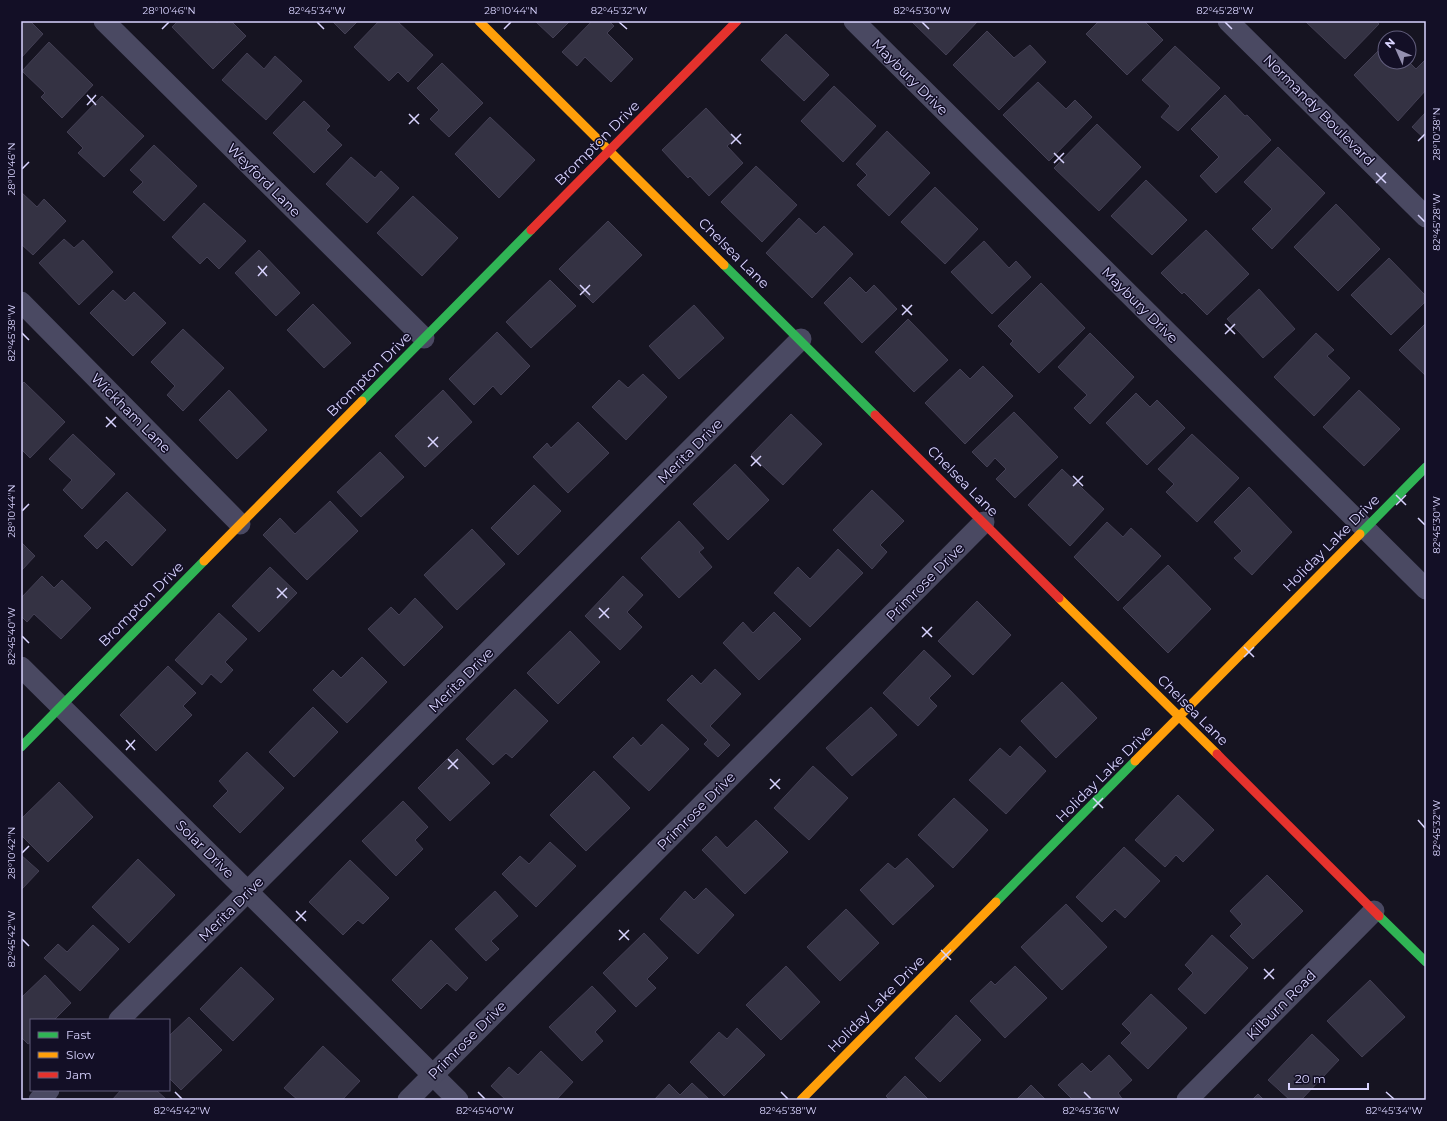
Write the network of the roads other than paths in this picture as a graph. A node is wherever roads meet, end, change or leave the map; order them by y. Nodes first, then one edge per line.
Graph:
1 (104, 21) edge
2 (480, 21) edge
3 (737, 21) edge
4 (854, 21) edge
5 (1228, 21) edge
6 (610, 150) junction
7 (1426, 217) edge
8 (21, 302) edge
9 (424, 338) junction
10 (801, 340) junction
11 (1426, 467) edge
12 (984, 522) junction
13 (240, 524) junction
14 (1366, 529) junction
15 (1426, 589) edge
16 (21, 667) edge
17 (61, 706) junction
18 (1180, 717) junction
19 (21, 747) edge
20 (248, 892) junction
21 (1374, 911) junction
22 (1426, 962) edge
23 (121, 1019) edge
24 (433, 1075) junction
25 (48, 1091) edge
26 (39, 1100) edge
27 (408, 1100) edge
28 (458, 1100) edge
29 (801, 1100) edge
30 (1187, 1100) edge

1 - 9 street, Weyford Lane
2 - 6 street, Chelsea Lane
3 - 6 street, Brompton Drive
4 - 14 street, Maybury Drive
5 - 7 street, Normandy Boulevard
6 - 9 street, Brompton Drive
6 - 10 street, Chelsea Lane
8 - 13 street, Wickham Lane
9 - 13 street, Brompton Drive
10 - 12 street, Chelsea Lane
10 - 20 street, Merita Drive
11 - 14 street, Holiday Lake Drive
12 - 18 street, Chelsea Lane
12 - 24 street, Primrose Drive
13 - 17 street, Brompton Drive
14 - 15 street, Maybury Drive
14 - 18 street, Holiday Lake Drive
16 - 17 street, Solar Drive
17 - 19 street, Brompton Drive
17 - 20 street, Solar Drive
18 - 21 street, Chelsea Lane
18 - 29 street, Holiday Lake Drive
20 - 23 street, Merita Drive
20 - 24 street, Solar Drive
21 - 22 street, Chelsea Lane
21 - 30 street, Kilburn Road
24 - 27 street, Primrose Drive
24 - 28 street, Solar Drive
25 - 26 street

